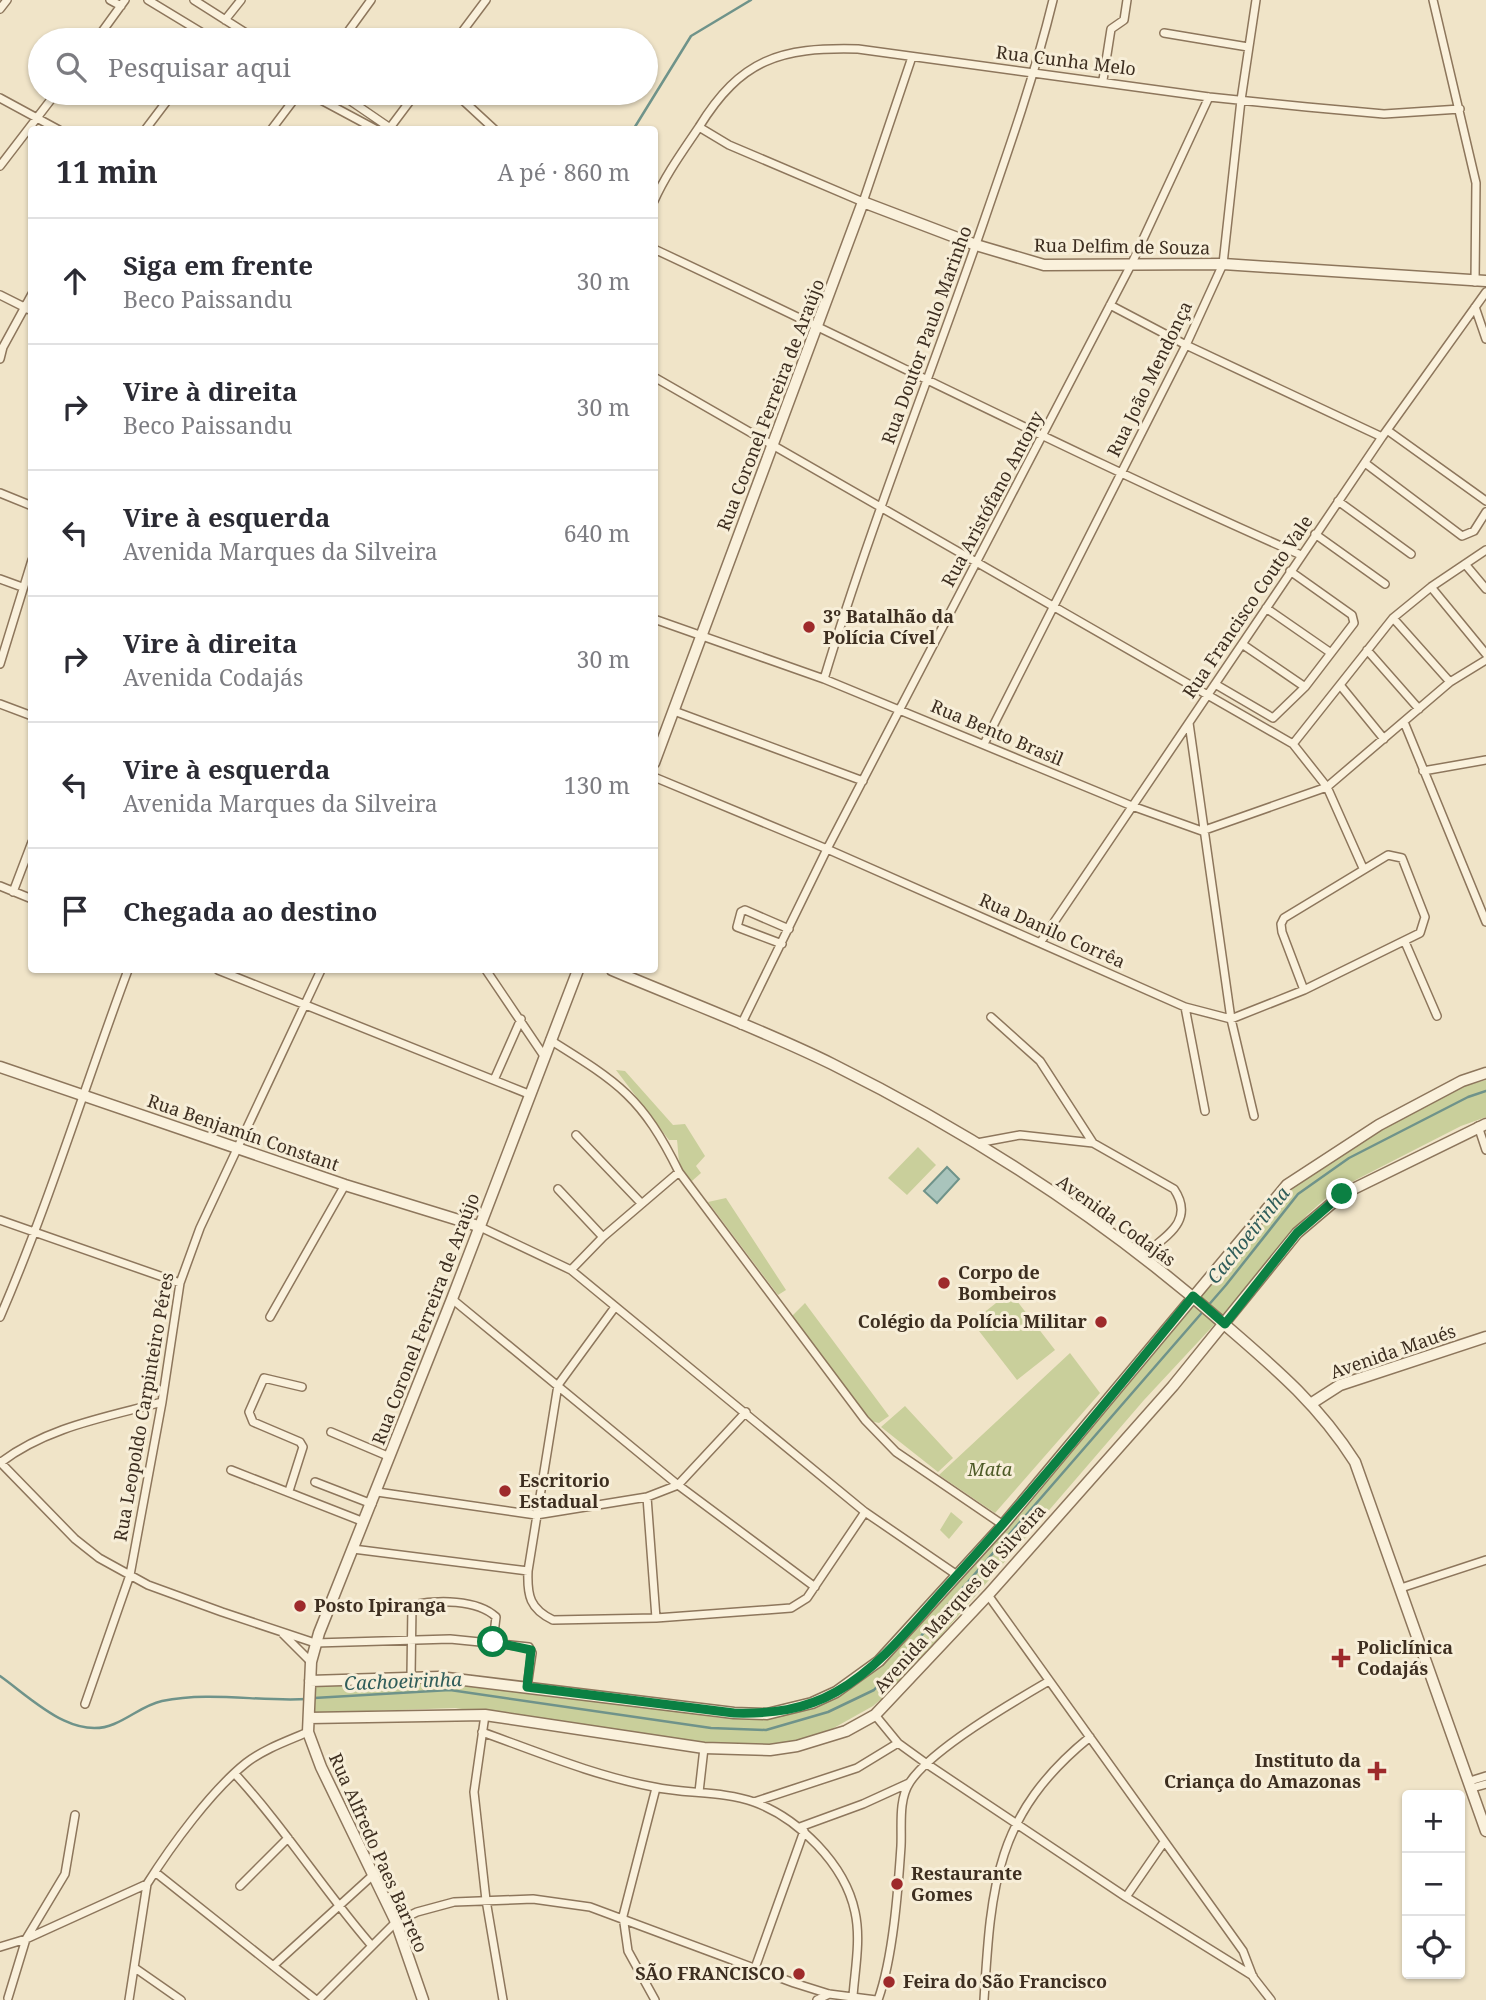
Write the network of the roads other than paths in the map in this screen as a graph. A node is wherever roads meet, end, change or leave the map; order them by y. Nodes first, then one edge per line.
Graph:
1 (7, 0) edge
2 (110, 0) edge
3 (148, 0) edge
4 (194, 0) edge
5 (241, 0) edge
6 (371, 0) edge
7 (486, 0) edge
8 (1053, 0) edge
9 (1128, 0) edge
10 (1256, 0) edge
11 (1433, 0) edge
12 (123, 3) edge
13 (0, 9) edge
14 (225, 20) junction
15 (105, 28) edge
16 (194, 28) edge
17 (238, 28) edge
18 (351, 28) edge
19 (465, 28) edge
20 (1164, 33) dead end
21 (1248, 47) junction
22 (912, 57) junction
23 (1036, 72) junction
24 (1103, 80) junction
25 (1209, 97) junction
26 (0, 99) edge
27 (1241, 100) junction
28 (47, 105) edge
29 (164, 105) edge
30 (290, 105) edge
31 (331, 105) edge
32 (356, 105) edge
33 (408, 105) edge
34 (468, 105) edge
35 (1460, 109) junction
36 (38, 118) junction
37 (32, 126) edge
38 (52, 126) edge
39 (148, 126) edge
40 (274, 126) edge
41 (370, 126) edge
42 (387, 126) edge
43 (393, 126) edge
44 (491, 126) edge
45 (699, 127) junction
46 (28, 131) edge
47 (0, 166) edge
48 (658, 194) edge
49 (863, 202) junction
50 (976, 245) junction
51 (658, 251) edge
52 (1132, 262) junction
53 (1223, 264) junction
54 (1486, 281) edge
55 (1475, 283) junction
56 (1486, 292) edge
57 (0, 295) edge
58 (28, 300) edge
59 (1110, 305) junction
60 (23, 307) junction
61 (1475, 307) junction
62 (28, 309) edge
63 (818, 325) junction
64 (1486, 339) edge
65 (1186, 345) junction
66 (0, 359) edge
67 (658, 379) edge
68 (929, 379) junction
69 (1385, 433) junction
70 (1044, 437) junction
71 (773, 443) junction
72 (1365, 463) junction
73 (1120, 473) junction
74 (0, 493) edge
75 (1338, 501) junction
76 (1486, 501) edge
77 (28, 504) edge
78 (882, 508) junction
79 (1486, 512) edge
80 (1315, 534) junction
81 (1486, 550) edge
82 (1411, 554) dead end
83 (1301, 555) junction
84 (977, 563) junction
85 (1465, 564) junction
86 (28, 571) edge
87 (1290, 571) junction
88 (0, 579) edge
89 (1385, 584) dead end
90 (22, 587) junction
91 (1431, 587) junction
92 (1486, 589) edge
93 (1052, 608) junction
94 (1266, 608) junction
95 (1393, 618) junction
96 (658, 621) edge
97 (701, 637) junction
98 (1242, 644) junction
99 (1367, 650) junction
100 (1331, 653) junction
101 (1486, 654) edge
102 (1486, 660) edge
103 (0, 664) edge
104 (824, 679) junction
105 (1450, 682) junction
106 (1215, 684) junction
107 (1340, 685) junction
108 (1305, 687) junction
109 (1207, 696) junction
110 (0, 705) edge
111 (1419, 709) junction
112 (900, 710) junction
113 (674, 711) junction
114 (28, 715) edge
115 (1404, 722) junction
116 (1189, 723) junction
117 (1384, 738) junction
118 (984, 744) junction
119 (1293, 744) junction
120 (658, 753) edge
121 (1486, 760) edge
122 (1423, 771) junction
123 (658, 780) edge
124 (863, 781) junction
125 (1327, 787) junction
126 (1132, 806) junction
127 (1202, 831) junction
128 (827, 849) junction
129 (28, 853) edge
130 (1363, 868) junction
131 (0, 886) edge
132 (13, 892) junction
133 (28, 898) edge
134 (1486, 922) edge
135 (789, 929) junction
136 (1405, 942) junction
137 (1040, 943) junction
138 (782, 944) junction
139 (127, 973) edge
140 (226, 973) edge
141 (320, 973) edge
142 (488, 973) edge
143 (577, 973) edge
144 (619, 973) edge
145 (1304, 990) junction
146 (305, 1003) junction
147 (1185, 1007) junction
148 (1437, 1016) dead end
149 (991, 1017) dead end
150 (521, 1019) junction
151 (1231, 1019) junction
152 (741, 1025) junction
153 (550, 1040) junction
154 (544, 1056) junction
155 (0, 1067) edge
156 (1486, 1073) edge
157 (494, 1080) junction
158 (531, 1094) junction
159 (81, 1096) junction
160 (1205, 1111) dead end
161 (1254, 1116) dead end
162 (1482, 1125) edge
163 (576, 1135) dead end
164 (977, 1143) junction
165 (1093, 1143) junction
166 (237, 1147) junction
167 (1486, 1150) edge
168 (679, 1172) junction
169 (345, 1185) junction
170 (558, 1189) dead end
171 (641, 1203) junction
172 (0, 1220) edge
173 (478, 1226) junction
174 (36, 1233) junction
175 (603, 1237) junction
176 (1141, 1257) junction
177 (571, 1270) junction
178 (180, 1283) junction
179 (1196, 1298) junction
180 (452, 1299) junction
181 (615, 1307) junction
182 (0, 1317) edge
183 (270, 1317) dead end
184 (1222, 1321) junction
185 (1486, 1337) edge
186 (558, 1385) junction
187 (302, 1387) dead end
188 (162, 1402) junction
189 (1312, 1403) junction
190 (746, 1412) junction
191 (331, 1432) dead end
192 (390, 1457) junction
193 (0, 1462) edge
194 (231, 1470) dead end
195 (314, 1482) dead end
196 (678, 1485) junction
197 (289, 1491) junction
198 (377, 1492) junction
199 (647, 1497) junction
200 (372, 1504) junction
201 (865, 1512) junction
202 (536, 1515) junction
203 (364, 1522) junction
204 (1003, 1525) junction
205 (353, 1549) junction
206 (1486, 1560) edge
207 (528, 1571) junction
208 (130, 1575) junction
209 (957, 1575) junction
210 (814, 1587) junction
211 (1401, 1588) junction
212 (988, 1595) junction
213 (656, 1618) junction
214 (279, 1632) junction
215 (411, 1640) junction
216 (493, 1642) junction
217 (315, 1643) junction
218 (311, 1662) junction
219 (411, 1676) junction
220 (1049, 1681) junction
221 (309, 1685) junction
222 (527, 1687) junction
223 (85, 1704) dead end
224 (485, 1715) junction
225 (875, 1715) junction
226 (309, 1716) junction
227 (308, 1732) junction
228 (482, 1732) junction
229 (1090, 1737) junction
230 (898, 1743) junction
231 (704, 1748) junction
232 (928, 1764) junction
233 (234, 1774) junction
234 (1486, 1776) edge
235 (909, 1783) junction
236 (1471, 1784) junction
237 (1486, 1784) edge
238 (656, 1788) junction
239 (699, 1792) junction
240 (753, 1802) junction
241 (75, 1815) dead end
242 (1015, 1823) junction
243 (802, 1829) junction
244 (1486, 1831) edge
245 (288, 1838) junction
246 (1164, 1842) junction
247 (155, 1872) junction
248 (373, 1875) junction
249 (147, 1884) junction
250 (240, 1886) dead end
251 (1126, 1897) junction
252 (486, 1900) junction
253 (337, 1906) junction
254 (623, 1916) junction
255 (396, 1922) junction
256 (26, 1939) junction
257 (372, 1946) junction
258 (0, 1947) edge
259 (273, 1966) junction
260 (135, 1968) junction
261 (755, 1968) junction
262 (1253, 1977) junction
263 (829, 1994) junction
264 (853, 1996) junction
265 (8, 1998) dead end
266 (129, 2000) edge
267 (181, 2000) edge
268 (317, 2000) edge
269 (423, 2000) edge
270 (503, 2000) edge
271 (655, 2000) edge
272 (817, 2000) edge
273 (877, 2000) edge
274 (985, 2000) edge
275 (1271, 2000) edge

1 - 13 street
2 - 12 street
3 - 16 street
4 - 14 street
5 - 14 street
6 - 18 street
7 - 19 street
8 - 23 street, Rua Doutor Paulo Marinho
9 - 24 street
10 - 21 street, Rua João Mendonça
11 - 35 street
12 - 15 street
14 - 17 street
20 - 21 street
21 - 27 street, Rua João Mendonça
22 - 23 street, Rua Cunha Melo
22 - 45 street, Rua Cunha Melo
22 - 49 street, Rua Coronel Ferreira de Araújo
23 - 24 street, Rua Cunha Melo
23 - 50 street, Rua Doutor Paulo Marinho
24 - 25 street, Rua Cunha Melo
25 - 27 street, Rua Cunha Melo
25 - 52 street, Rua Aristófano Antony
26 - 36 street
27 - 35 street, Rua Cunha Melo
27 - 53 street, Rua João Mendonça
28 - 36 street
29 - 39 street
30 - 40 street
31 - 41 street
32 - 42 street
33 - 43 street
34 - 44 street
35 - 55 street
36 - 37 street
36 - 38 street
45 - 48 street
45 - 49 street, Rua Delfim de Souza
46 - 47 street
49 - 50 street, Rua Delfim de Souza
49 - 63 street, Rua Coronel Ferreira de Araújo
50 - 52 street, Rua Delfim de Souza
50 - 68 street, Rua Doutor Paulo Marinho
51 - 63 street
52 - 53 street, Rua Delfim de Souza
52 - 59 street, Rua Aristófano Antony
53 - 55 street, Rua Delfim de Souza
53 - 65 street, Rua João Mendonça
54 - 55 street, Rua Delfim de Souza
56 - 61 street, Rua Francisco Couto Vale
57 - 60 street
58 - 60 street
59 - 65 street
59 - 70 street, Rua Aristófano Antony
60 - 62 street
60 - 66 street
61 - 64 street
61 - 69 street, Rua Francisco Couto Vale
63 - 68 street
63 - 71 street, Rua Coronel Ferreira de Araújo
65 - 69 street
65 - 73 street, Rua João Mendonça
67 - 71 street
68 - 70 street
68 - 78 street, Rua Doutor Paulo Marinho
69 - 72 street, Rua Francisco Couto Vale
69 - 76 street
70 - 73 street
70 - 84 street, Rua Aristófano Antony
71 - 78 street
71 - 97 street, Rua Coronel Ferreira de Araújo
72 - 75 street, Rua Francisco Couto Vale
72 - 79 street
73 - 83 street
73 - 93 street, Rua João Mendonça
74 - 77 street
75 - 80 street, Rua Francisco Couto Vale
75 - 82 street
78 - 84 street
78 - 104 street, Rua Doutor Paulo Marinho
80 - 83 street, Rua Francisco Couto Vale
80 - 89 street
81 - 85 street
83 - 87 street, Rua Francisco Couto Vale
84 - 93 street
84 - 112 street, Rua Aristófano Antony
85 - 91 street
85 - 92 street
86 - 90 street
87 - 94 street, Rua Francisco Couto Vale
87 - 100 street
88 - 90 street
90 - 103 street
91 - 95 street
91 - 101 street
93 - 109 street
93 - 118 street, Rua João Mendonça
94 - 98 street, Rua Francisco Couto Vale
94 - 100 street
95 - 99 street
95 - 105 street
96 - 97 street, Rua Bento Brasil
97 - 104 street, Rua Bento Brasil
97 - 113 street, Rua Coronel Ferreira de Araújo
98 - 106 street, Rua Francisco Couto Vale
98 - 108 street
99 - 107 street
99 - 111 street
100 - 108 street
102 - 105 street
104 - 112 street, Rua Bento Brasil
105 - 111 street
106 - 108 street
106 - 109 street, Rua Francisco Couto Vale
107 - 117 street
107 - 119 street
109 - 116 street, Rua Francisco Couto Vale
109 - 119 street
110 - 114 street
111 - 115 street
112 - 118 street, Rua Bento Brasil
112 - 124 street, Rua Aristófano Antony
113 - 120 street, Rua Coronel Ferreira de Araújo
113 - 124 street
115 - 117 street
115 - 122 street
116 - 126 street, Rua Francisco Couto Vale
116 - 127 street
117 - 125 street
118 - 126 street, Rua Bento Brasil
119 - 125 street
121 - 122 street
122 - 134 street
123 - 128 street, Rua Danilo Corrêa
124 - 128 street, Rua Aristófano Antony
125 - 127 street
125 - 130 street
126 - 127 street, Rua Bento Brasil
126 - 137 street, Rua Francisco Couto Vale
127 - 151 street
128 - 135 street, Rua Aristófano Antony
128 - 137 street, Rua Danilo Corrêa
129 - 132 street
130 - 136 street
130 - 145 street
131 - 132 street
132 - 133 street
135 - 138 street, Rua Aristófano Antony
135 - 138 street
136 - 145 street
136 - 148 street
137 - 147 street, Rua Danilo Corrêa
138 - 152 street, Rua Aristófano Antony
139 - 159 street
140 - 146 street
141 - 146 street, Rua Leopoldo Carpinteiro Péres
142 - 150 street
143 - 153 street, Rua Coronel Ferreira de Araújo
144 - 152 street, Avenida Codajás
145 - 151 street
146 - 157 street
146 - 166 street, Rua Leopoldo Carpinteiro Péres
147 - 151 street, Rua Danilo Corrêa
147 - 160 street
149 - 165 street
150 - 154 street
150 - 157 street
151 - 161 street
152 - 164 street, Avenida Codajás
153 - 154 street, Rua Coronel Ferreira de Araújo
153 - 168 street
154 - 158 street, Rua Coronel Ferreira de Araújo
155 - 159 street, Rua Benjamín Constant
156 - 179 street, Avenida Marques da Silveira
157 - 158 street
158 - 173 street, Rua Coronel Ferreira de Araújo
159 - 166 street, Rua Benjamín Constant
159 - 174 street
162 - 167 street
162 - 184 street, Avenida Marques da Silveira
163 - 171 street
164 - 165 street
164 - 176 street, Avenida Codajás
165 - 176 street
166 - 169 street, Rua Benjamín Constant
166 - 178 street, Rua Leopoldo Carpinteiro Péres
168 - 171 street
168 - 204 street
169 - 173 street, Rua Benjamín Constant
169 - 183 street
170 - 175 street
171 - 175 street
172 - 174 street
173 - 177 street
173 - 180 street, Rua Coronel Ferreira de Araújo
174 - 178 street
174 - 182 street
175 - 177 street
176 - 179 street, Avenida Codajás
177 - 181 street
178 - 188 street, Rua Leopoldo Carpinteiro Péres
179 - 184 street, Avenida Codajás
179 - 204 street, Avenida Marques da Silveira
180 - 186 street
180 - 192 street, Rua Coronel Ferreira de Araújo
181 - 186 street
181 - 190 street
184 - 189 street, Avenida Codajás
184 - 212 street, Avenida Marques da Silveira
185 - 189 street, Avenida Maués
186 - 196 street
186 - 202 street
187 - 197 street
188 - 193 street
188 - 208 street, Rua Leopoldo Carpinteiro Péres
189 - 211 street, Avenida Codajás
190 - 196 street
190 - 201 street
191 - 192 street
192 - 198 street, Rua Coronel Ferreira de Araújo
193 - 208 street
194 - 197 street
195 - 200 street
196 - 199 street
196 - 210 street
197 - 203 street
198 - 200 street, Rua Coronel Ferreira de Araújo
198 - 202 street
199 - 202 street
199 - 213 street
200 - 203 street, Rua Coronel Ferreira de Araújo
201 - 209 street
201 - 210 street
202 - 207 street
203 - 205 street, Rua Coronel Ferreira de Araújo
204 - 209 street, Avenida Marques da Silveira
205 - 207 street
205 - 217 street, Rua Coronel Ferreira de Araújo
206 - 211 street
207 - 213 street
208 - 214 street
208 - 223 street, Rua Leopoldo Carpinteiro Péres
209 - 222 street, Avenida Marques da Silveira
210 - 213 street
211 - 236 street, Avenida Codajás
212 - 220 street
212 - 225 street, Avenida Marques da Silveira
214 - 217 street
214 - 218 street
215 - 216 street
215 - 216 street
215 - 217 street
215 - 219 street
216 - 222 street
217 - 218 street, Rua Coronel Ferreira de Araújo
218 - 221 street, Rua Coronel Ferreira de Araújo
219 - 221 street, Avenida Marques da Silveira
219 - 222 street, Avenida Marques da Silveira
220 - 229 street
220 - 232 street
221 - 226 street, Rua Coronel Ferreira de Araújo
224 - 226 street, Avenida Marques da Silveira
224 - 228 street
224 - 231 street, Avenida Marques da Silveira
225 - 230 street
225 - 231 street, Avenida Marques da Silveira
226 - 227 street, Rua Alfredo Paes Barreto
227 - 233 street
227 - 248 street, Rua Alfredo Paes Barreto
228 - 238 street
228 - 252 street
229 - 242 street
229 - 246 street
230 - 232 street
230 - 240 street
231 - 239 street
232 - 235 street
232 - 242 street
233 - 245 street
233 - 247 street
234 - 236 street
235 - 243 street
235 - 273 street
236 - 237 street
236 - 244 street, Avenida Codajás
238 - 239 street
238 - 254 street
239 - 240 street
240 - 243 street
241 - 256 street
242 - 251 street
242 - 274 street
243 - 261 street
243 - 264 street
245 - 250 street
245 - 253 street
246 - 251 street
246 - 262 street
247 - 249 street
247 - 259 street
248 - 253 street
248 - 255 street, Rua Alfredo Paes Barreto
249 - 256 street
249 - 260 street
251 - 262 street
252 - 254 street
252 - 255 street
252 - 270 street
253 - 257 street
253 - 259 street
254 - 261 street
254 - 271 street
255 - 257 street
255 - 269 street, Rua Alfredo Paes Barreto
256 - 258 street
256 - 265 street
257 - 268 street
259 - 268 street
260 - 266 street
260 - 267 street
261 - 263 street
262 - 275 street
263 - 264 street
263 - 272 street
264 - 273 street

